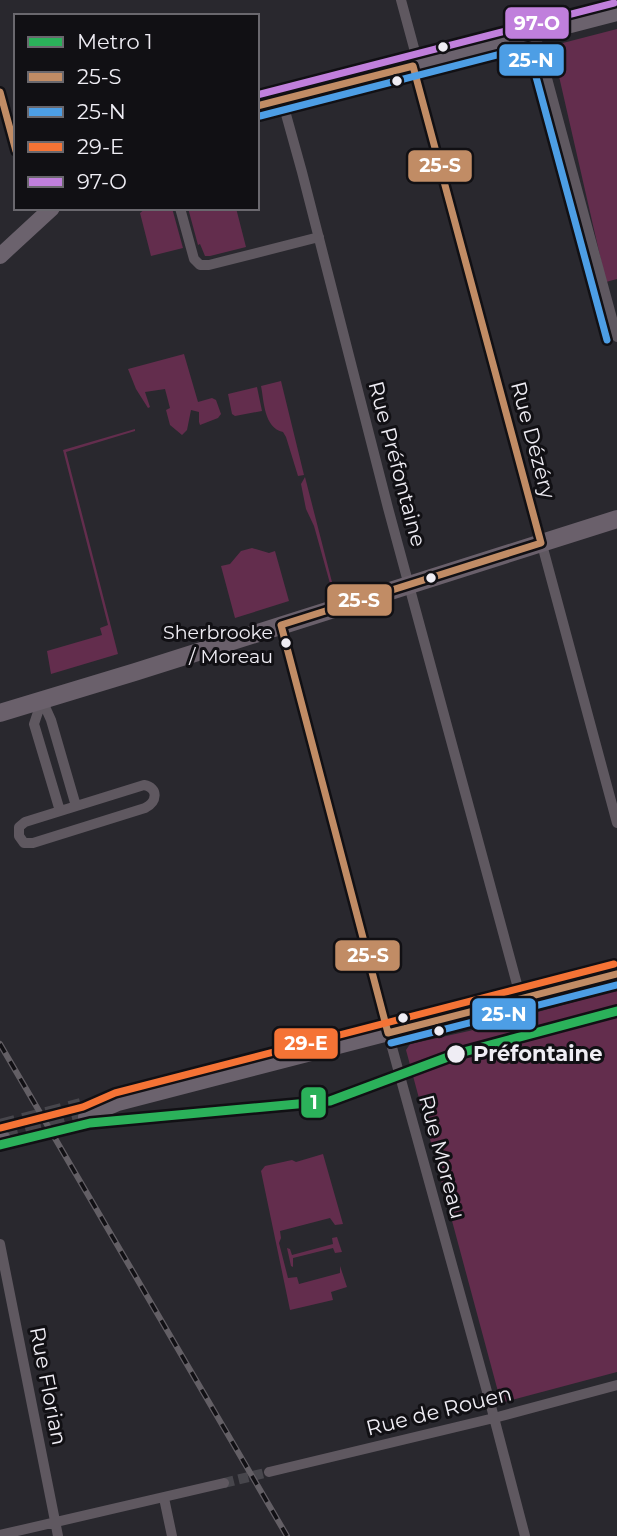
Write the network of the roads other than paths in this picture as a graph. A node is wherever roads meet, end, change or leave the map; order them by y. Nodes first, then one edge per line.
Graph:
1 (401, 0) edge
2 (617, 13) edge
3 (535, 34) junction
4 (413, 66) junction
5 (0, 92) edge
6 (282, 100) junction
7 (259, 106) edge
8 (14, 144) edge
9 (48, 210) edge
10 (181, 210) edge
11 (319, 237) junction
12 (0, 256) edge
13 (617, 337) edge
14 (617, 519) edge
15 (541, 543) junction
16 (410, 585) junction
17 (281, 625) junction
18 (42, 700) junction
19 (0, 712) edge
20 (76, 806) junction
21 (60, 811) junction
22 (617, 823) edge
23 (617, 974) edge
24 (521, 999) junction
25 (388, 1033) junction
26 (84, 1112) tunnel mouth
27 (0, 1244) edge
28 (617, 1385) edge
29 (494, 1418) junction
30 (269, 1472) tunnel mouth
31 (224, 1483) tunnel mouth
32 (164, 1498) junction
33 (55, 1523) junction
34 (0, 1535) edge
35 (58, 1536) edge
36 (172, 1536) edge
37 (525, 1536) edge

1 - 4 street, Rue Dézéry
2 - 3 street
3 - 4 street
3 - 13 street
4 - 6 street
4 - 15 street, Rue Dézéry
5 - 8 street
6 - 7 street
6 - 11 street, Rue Préfontaine
9 - 12 street
10 - 11 street
11 - 16 street, Rue Préfontaine
14 - 15 main road
15 - 16 main road
15 - 22 street, Rue Dézéry
16 - 17 main road
16 - 24 street, Rue Préfontaine
17 - 18 main road
17 - 25 street, Rue Moreau
18 - 19 main road
18 - 20 street
18 - 21 street
20 - 21 street
20 - 21 street
23 - 24 street
24 - 25 street
25 - 26 street
25 - 29 street, Rue Moreau
27 - 33 street, Rue Florian
28 - 29 street, Rue de Rouen
29 - 30 street, Rue de Rouen
29 - 37 street, Rue Moreau
31 - 32 street
32 - 33 street
32 - 36 street
33 - 34 street
33 - 35 street, Rue Florian

